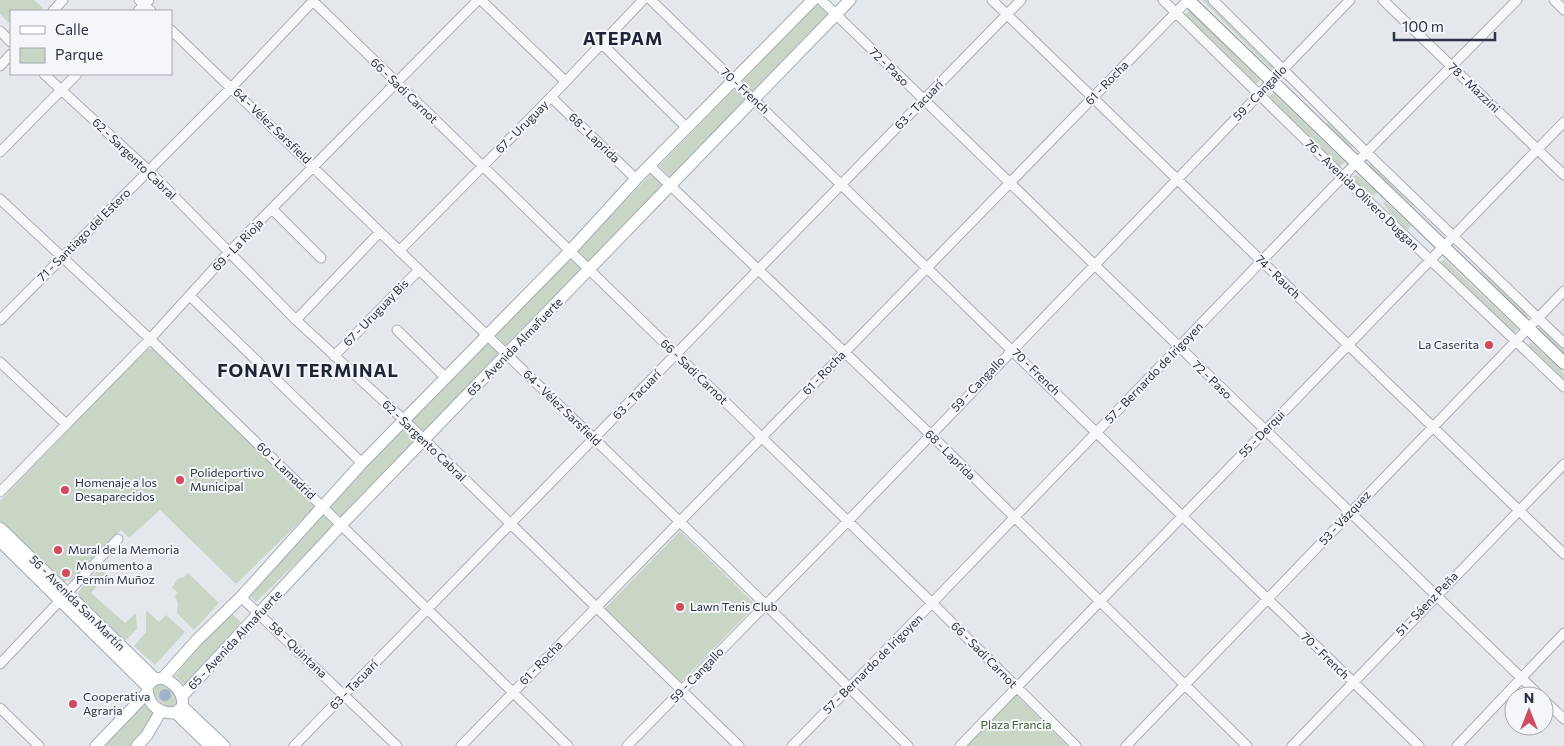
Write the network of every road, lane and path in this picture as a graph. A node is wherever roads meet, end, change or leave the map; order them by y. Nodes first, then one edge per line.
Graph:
1 (64, 0) edge
2 (313, 0) edge
3 (479, 0) edge
4 (643, 0) edge
5 (651, 0) edge
6 (814, 0) edge
7 (821, 0) edge
8 (850, 0) edge
9 (992, 0) edge
10 (1021, 0) edge
11 (1163, 0) edge
12 (1188, 0) edge
13 (1213, 0) edge
14 (1350, 0) edge
15 (1383, 0) edge
16 (1518, 0) edge
17 (1554, 0) edge
18 (54, 10) edge
19 (1564, 10) edge
20 (1176, 12) junction
21 (1007, 14) junction
22 (836, 15) junction
23 (0, 31) edge
24 (172, 31) edge
25 (10, 41) edge
26 (601, 43) junction
27 (10, 55) edge
28 (0, 66) edge
29 (1453, 67) junction
30 (1282, 70) junction
31 (45, 75) edge
32 (76, 75) edge
33 (565, 81) junction
34 (734, 81) junction
35 (1273, 81) junction
36 (397, 84) junction
37 (232, 87) junction
38 (62, 90) junction
39 (1258, 94) junction
40 (1094, 96) junction
41 (551, 97) junction
42 (754, 100) junction
43 (924, 100) junction
44 (1564, 122) edge
45 (687, 128) junction
46 (1537, 149) junction
47 (0, 152) edge
48 (1366, 152) junction
49 (1356, 163) junction
50 (650, 166) junction
51 (314, 167) junction
52 (482, 167) junction
53 (148, 171) junction
54 (1343, 176) junction
55 (1564, 176) edge
56 (636, 179) junction
57 (1178, 179) junction
58 (1010, 182) junction
59 (842, 184) junction
60 (672, 185) junction
61 (0, 198) edge
62 (273, 210) junction
63 (379, 233) junction
64 (1454, 236) junction
65 (1444, 246) junction
66 (399, 251) junction
67 (570, 251) junction
68 (229, 252) junction
69 (64, 256) junction
70 (321, 258) dead end
71 (1430, 260) junction
72 (1263, 261) junction
73 (1094, 264) junction
74 (928, 267) junction
75 (419, 270) junction
76 (760, 270) junction
77 (589, 271) junction
78 (1564, 291) edge
79 (190, 296) junction
80 (1538, 318) junction
81 (0, 320) edge
82 (296, 320) junction
83 (1528, 329) junction
84 (397, 330) dead end
85 (487, 336) junction
86 (150, 339) junction
87 (1517, 342) junction
88 (1564, 343) edge
89 (1348, 345) junction
90 (1179, 347) junction
91 (1012, 349) junction
92 (844, 352) junction
93 (676, 354) junction
94 (507, 355) junction
95 (334, 356) junction
96 (0, 362) edge
97 (1564, 363) edge
98 (446, 378) junction
99 (1564, 387) edge
100 (404, 420) junction
101 (66, 424) junction
102 (1432, 426) junction
103 (1264, 430) junction
104 (1097, 432) junction
105 (930, 434) junction
106 (761, 438) junction
107 (424, 440) junction
108 (593, 440) junction
109 (362, 463) junction
110 (1564, 464) edge
111 (0, 492) edge
112 (322, 507) junction
113 (1518, 510) junction
114 (1350, 512) junction
115 (1014, 518) junction
116 (1182, 518) junction
117 (848, 521) junction
118 (679, 522) junction
119 (342, 524) junction
120 (511, 525) junction
121 (0, 528) edge
122 (118, 539) dead end
123 (2, 549) edge
124 (1564, 554) edge
125 (1436, 595) junction
126 (242, 596) junction
127 (64, 597) junction
128 (1268, 600) junction
129 (932, 603) junction
130 (1100, 603) junction
131 (765, 604) junction
132 (596, 607) junction
133 (426, 609) junction
134 (260, 613) junction
135 (1564, 633) edge
136 (0, 664) edge
137 (1520, 677) junction
138 (1352, 682) junction
139 (153, 684) junction
140 (1185, 685) junction
141 (1529, 686) edge
142 (849, 687) junction
143 (1017, 689) junction
144 (682, 691) junction
145 (513, 692) junction
146 (344, 695) junction
147 (180, 705) junction
148 (0, 708) edge
149 (1554, 710) edge
150 (161, 711) junction
151 (1564, 719) edge
152 (39, 746) edge
153 (96, 746) edge
154 (137, 746) edge
155 (210, 746) edge
156 (224, 746) edge
157 (294, 746) edge
158 (397, 746) edge
159 (461, 746) edge
160 (568, 746) edge
161 (627, 746) edge
162 (739, 746) edge
163 (792, 746) edge
164 (908, 746) edge
165 (960, 746) edge
166 (1076, 746) edge
167 (1126, 746) edge
168 (1247, 746) edge
169 (1292, 746) edge
170 (1419, 746) edge
171 (1457, 746) edge

1 - 18 street
2 - 36 street, 66 - Sadi Carnot
2 - 37 street, 71 - Santiago del Estero
3 - 33 street
3 - 36 street, 69 - La Rioja
4 - 26 street, 67 - Uruguay
5 - 34 street, 70 - French
6 - 34 main road, 65 - Avenida Almafuerte
7 - 22 street, 72 - Paso
8 - 22 main road, 65 - Avenida Almafuerte
9 - 21 street, 74 - Rauch
10 - 21 street, 63 - Tacuarí
11 - 20 street, 76 - Avenida Olivero Duggan
12 - 20 street, 61 - Rocha
12 - 35 highway, 76 - Avenida Olivero Duggan
13 - 30 street
14 - 30 street, 59 - Cangallo
15 - 29 street, 78 - Mazzini
16 - 29 street, 57 - Bernardo de Irigoyen
17 - 19 street
20 - 39 street, 76 - Avenida Olivero Duggan
20 - 40 street, 61 - Rocha
21 - 40 street, 74 - Rauch
21 - 43 street, 63 - Tacuarí
22 - 42 main road, 65 - Avenida Almafuerte
22 - 43 street, 72 - Paso
23 - 25 street
24 - 37 street, 64 - Vélez Sarsfield
26 - 33 street, 67 - Uruguay
26 - 45 street
27 - 28 street
29 - 46 street, 78 - Mazzini
29 - 48 street, 57 - Bernardo de Irigoyen
30 - 35 street, 59 - Cangallo
30 - 48 street
31 - 38 street, 62 - Sargento Cabral
32 - 38 street
33 - 41 street, 67 - Uruguay
34 - 42 street, 70 - French
34 - 45 main road, 65 - Avenida Almafuerte
35 - 39 street, 59 - Cangallo
35 - 49 highway, 76 - Avenida Olivero Duggan
36 - 51 street, 69 - La Rioja
36 - 52 street, 66 - Sadi Carnot
37 - 51 street, 64 - Vélez Sarsfield
37 - 53 street, 71 - Santiago del Estero
38 - 47 street
38 - 53 street, 62 - Sargento Cabral
39 - 54 street, 76 - Avenida Olivero Duggan
39 - 57 street, 59 - Cangallo
40 - 57 street, 74 - Rauch
40 - 58 street, 61 - Rocha
41 - 52 street, 67 - Uruguay
41 - 56 street, 68 - Laprida
42 - 59 street, 70 - French
42 - 60 main road, 65 - Avenida Almafuerte
43 - 58 street, 72 - Paso
43 - 59 street, 63 - Tacuarí
44 - 46 street, 55 - Derqui
45 - 50 main road, 65 - Avenida Almafuerte
46 - 55 street, 78 - Mazzini
46 - 64 street, 55 - Derqui
48 - 49 street, 57 - Bernardo de Irigoyen
48 - 64 street
49 - 54 street, 57 - Bernardo de Irigoyen
49 - 65 highway, 76 - Avenida Olivero Duggan
50 - 56 main road, 65 - Avenida Almafuerte
50 - 60 street, 68 - Laprida
51 - 62 street, 69 - La Rioja
51 - 63 street, 64 - Vélez Sarsfield
52 - 66 street, 67 - Uruguay
52 - 67 street, 66 - Sadi Carnot
53 - 68 street, 62 - Sargento Cabral
53 - 69 street, 71 - Santiago del Estero
54 - 71 street, 76 - Avenida Olivero Duggan
54 - 72 street, 57 - Bernardo de Irigoyen
56 - 67 main road, 65 - Avenida Almafuerte
57 - 72 street, 74 - Rauch
57 - 73 street, 59 - Cangallo
58 - 73 street, 72 - Paso
58 - 74 street, 61 - Rocha
59 - 74 street, 70 - French
59 - 76 street, 63 - Tacuarí
60 - 76 street, 68 - Laprida
60 - 77 main road, 65 - Avenida Almafuerte
61 - 69 street, 60 - Lamadrid
62 - 68 street, 69 - La Rioja
62 - 70 street
63 - 66 street, 64 - Vélez Sarsfield
63 - 82 street
64 - 65 street, 55 - Derqui
64 - 80 street
65 - 71 street, 55 - Derqui
65 - 83 highway, 76 - Avenida Olivero Duggan
66 - 75 street, 64 - Vélez Sarsfield
67 - 77 street, 66 - Sadi Carnot
67 - 85 main road, 65 - Avenida Almafuerte
68 - 79 street, 69 - La Rioja
68 - 82 street, 62 - Sargento Cabral
69 - 81 street, 71 - Santiago del Estero
69 - 86 street, 60 - Lamadrid
71 - 87 street, 76 - Avenida Olivero Duggan
71 - 89 street, 55 - Derqui
72 - 89 street, 74 - Rauch
72 - 90 street, 57 - Bernardo de Irigoyen
73 - 90 street, 72 - Paso
73 - 91 street, 59 - Cangallo
74 - 91 street, 70 - French
74 - 92 street, 61 - Rocha
75 - 85 street, 64 - Vélez Sarsfield
75 - 95 street, 67 - Uruguay Bis
76 - 92 street, 68 - Laprida
76 - 93 street, 63 - Tacuarí
77 - 93 street, 66 - Sadi Carnot
77 - 94 main road, 65 - Avenida Almafuerte
78 - 80 street, 53 - Vázquez
79 - 86 street, 69 - La Rioja
79 - 109 street
80 - 83 street, 53 - Vázquez
80 - 88 street
82 - 95 street, 62 - Sargento Cabral
83 - 87 street, 53 - Vázquez
83 - 97 highway, 76 - Avenida Olivero Duggan
84 - 98 street
85 - 94 street, 64 - Vélez Sarsfield
85 - 98 main road, 65 - Avenida Almafuerte
86 - 101 street, 69 - La Rioja
86 - 112 street, 60 - Lamadrid
87 - 99 street, 76 - Avenida Olivero Duggan
87 - 102 street, 53 - Vázquez
89 - 102 street, 74 - Rauch
89 - 103 street, 55 - Derqui
90 - 103 street, 72 - Paso
90 - 104 street, 57 - Bernardo de Irigoyen
91 - 104 street, 70 - French
91 - 105 street, 59 - Cangallo
92 - 105 street, 68 - Laprida
92 - 106 street, 61 - Rocha
93 - 106 street, 66 - Sadi Carnot
93 - 108 street, 63 - Tacuarí
94 - 107 main road, 65 - Avenida Almafuerte
94 - 108 street, 64 - Vélez Sarsfield
95 - 100 street, 62 - Sargento Cabral
96 - 101 street
98 - 100 main road, 65 - Avenida Almafuerte
100 - 107 street, 62 - Sargento Cabral
100 - 109 main road, 65 - Avenida Almafuerte
101 - 111 street, 69 - La Rioja
102 - 113 street, 74 - Rauch
102 - 114 street, 53 - Vázquez
103 - 114 street, 72 - Paso
103 - 116 street, 55 - Derqui
104 - 115 street, 57 - Bernardo de Irigoyen
104 - 116 street, 70 - French
105 - 115 street, 68 - Laprida
105 - 117 street, 59 - Cangallo
106 - 117 street, 66 - Sadi Carnot
106 - 118 street, 61 - Rocha
107 - 119 main road, 65 - Avenida Almafuerte
107 - 120 street, 62 - Sargento Cabral
108 - 118 street, 64 - Vélez Sarsfield
108 - 120 street, 63 - Tacuarí
109 - 112 main road, 65 - Avenida Almafuerte
110 - 113 street, 51 - Sáenz Peña
112 - 119 street, 60 - Lamadrid
112 - 126 main road, 65 - Avenida Almafuerte
113 - 124 street, 74 - Rauch
113 - 125 street, 51 - Sáenz Peña
114 - 125 street, 72 - Paso
114 - 128 street, 53 - Vázquez
115 - 129 street, 57 - Bernardo de Irigoyen
115 - 130 street, 68 - Laprida
116 - 128 street, 70 - French
116 - 130 street, 55 - Derqui
117 - 129 street, 66 - Sadi Carnot
117 - 131 street, 59 - Cangallo
118 - 131 street, 64 - Vélez Sarsfield
118 - 132 street, 61 - Rocha
119 - 133 street, 60 - Lamadrid
119 - 134 main road, 65 - Avenida Almafuerte
120 - 132 street, 62 - Sargento Cabral
120 - 133 street, 63 - Tacuarí
121 - 127 main road, 56 - Avenida San Martín
122 - 127 street
123 - 127 main road, 56 - Avenida San Martín
125 - 137 street, 72 - Paso
125 - 138 street, 51 - Sáenz Peña
126 - 134 street, 58 - Quintana
126 - 139 main road, 65 - Avenida Almafuerte
127 - 136 street
127 - 139 main road, 56 - Avenida San Martín
128 - 138 street, 70 - French
128 - 140 street, 53 - Vázquez
129 - 142 street, 57 - Bernardo de Irigoyen
129 - 143 street, 66 - Sadi Carnot
130 - 140 street, 68 - Laprida
130 - 143 street, 55 - Derqui
131 - 142 street, 64 - Vélez Sarsfield
131 - 144 street, 59 - Cangallo
132 - 144 street, 62 - Sargento Cabral
132 - 145 street, 61 - Rocha
133 - 145 street, 60 - Lamadrid
133 - 146 street, 63 - Tacuarí
134 - 146 street, 58 - Quintana
134 - 147 main road, 65 - Avenida Almafuerte
135 - 137 street
137 - 141 street, 72 - Paso
137 - 171 street
138 - 169 street, 51 - Sáenz Peña
138 - 170 street, 70 - French
139 - 147 main road
139 - 150 main road
139 - 153 main road, 65 - Avenida Almafuerte
140 - 167 street, 53 - Vázquez
140 - 168 street, 68 - Laprida
142 - 163 street, 57 - Bernardo de Irigoyen
142 - 164 street, 64 - Vélez Sarsfield
143 - 165 street, 55 - Derqui
143 - 166 street, 66 - Sadi Carnot
144 - 161 street, 59 - Cangallo
144 - 162 street, 62 - Sargento Cabral
145 - 159 street, 61 - Rocha
145 - 160 street, 60 - Lamadrid
146 - 157 street, 63 - Tacuarí
146 - 158 street, 58 - Quintana
147 - 150 main road
147 - 155 main road
147 - 156 main road
148 - 152 street
149 - 151 street
150 - 154 main road

